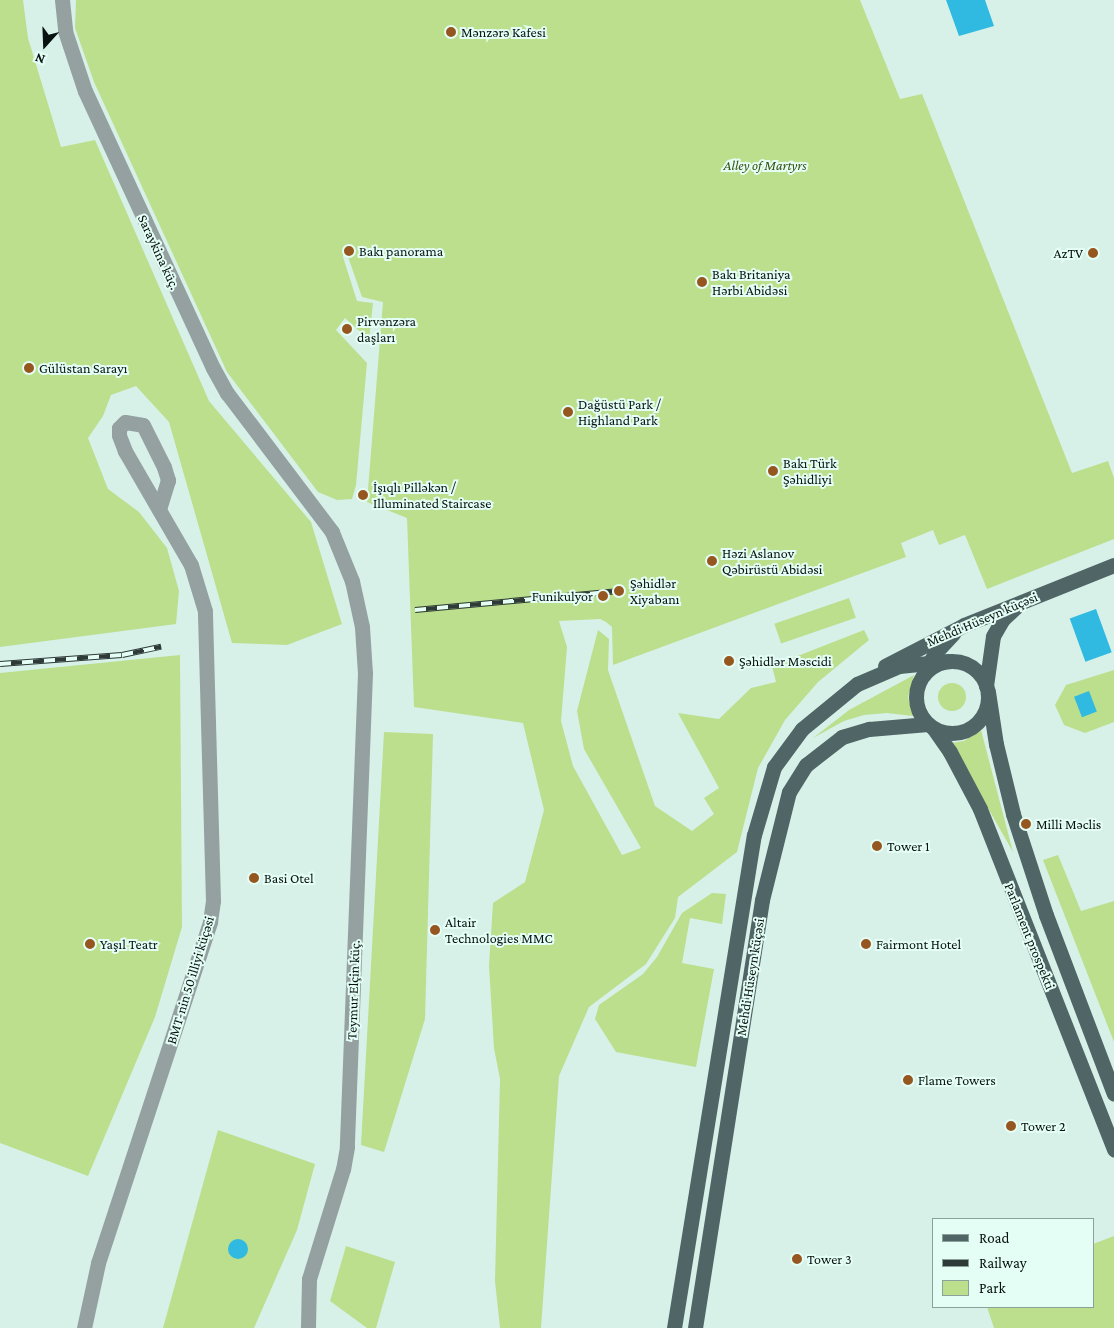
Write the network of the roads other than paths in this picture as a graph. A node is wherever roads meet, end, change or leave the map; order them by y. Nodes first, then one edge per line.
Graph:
1 (62, 0) edge
2 (159, 509) junction
3 (1114, 565) edge
4 (1023, 601) junction
5 (964, 624) junction
6 (949, 661) junction
7 (928, 664) junction
8 (366, 667) joint
9 (920, 681) junction
10 (857, 684) junction
11 (987, 689) junction
12 (931, 726) junction
13 (1114, 1094) edge
14 (1114, 1150) edge
15 (84, 1328) edge
16 (308, 1328) edge
17 (674, 1328) edge
18 (695, 1328) edge

1 - 8 street, Saraykina küç.
2 - 2 street, BMT-nin 50 illiyi küçəsi
2 - 15 street, BMT-nin 50 illiyi küçəsi
3 - 4 main road, Mehdi Hüseyn küçəsi
4 - 5 main road, Mehdi Hüseyn küçəsi
4 - 11 main road
5 - 7 main road
5 - 10 main road, Mehdi Hüseyn küçəsi
6 - 7 main road, Mehdi Hüseyn küçəsi
6 - 9 main road
6 - 11 main road
7 - 9 main road
7 - 10 main road, Mehdi Hüseyn küçəsi
8 - 16 street, Teymur Elçin küç.
9 - 12 main road
10 - 17 main road, Mehdi Hüseyn küçəsi
11 - 12 main road
11 - 13 main road, Parlament prospekti
12 - 14 main road, Parlament prospekti
12 - 18 main road, Mehdi Hüseyn küçəsi

